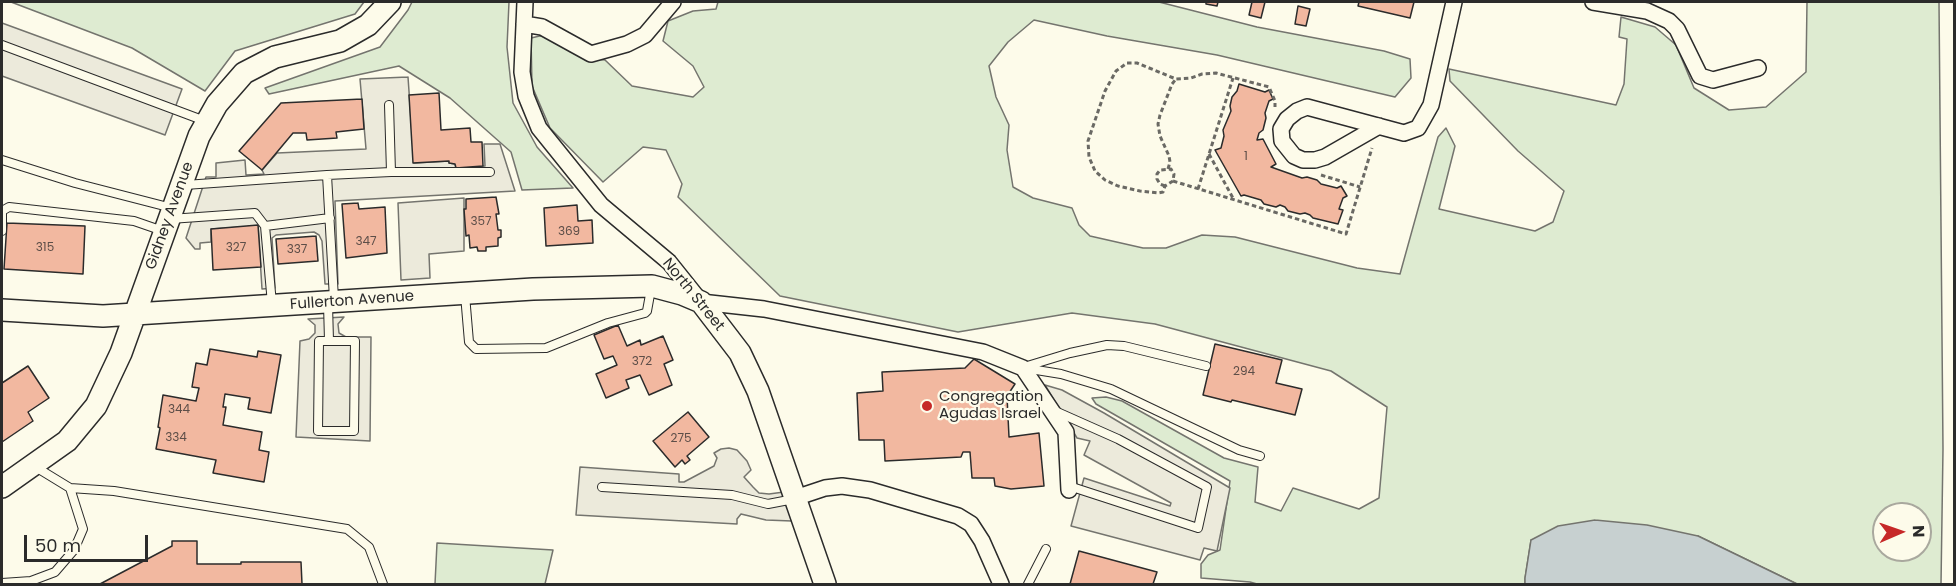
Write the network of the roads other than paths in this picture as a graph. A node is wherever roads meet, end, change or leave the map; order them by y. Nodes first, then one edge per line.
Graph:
1 (390, 2) edge
2 (525, 2) edge
3 (673, 2) edge
4 (1454, 2) edge
5 (1593, 2) edge
6 (525, 24) junction
7 (2, 45) edge
8 (1758, 68) dead end
9 (389, 105) dead end
10 (207, 122) junction
11 (1378, 126) junction
12 (2, 160) edge
13 (391, 172) junction
14 (490, 172) dead end
15 (327, 175) junction
16 (181, 185) junction
17 (330, 218) junction
18 (169, 220) junction
19 (265, 226) junction
20 (2, 231) edge
21 (652, 286) junction
22 (465, 294) junction
23 (331, 302) junction
24 (701, 302) junction
25 (272, 306) junction
26 (2, 310) edge
27 (135, 314) junction
28 (329, 341) junction
29 (1206, 366) dead end
30 (1023, 368) junction
31 (1051, 409) junction
32 (1260, 456) dead end
33 (33, 465) junction
34 (2, 487) edge
35 (602, 487) dead end
36 (70, 488) junction
37 (1069, 488) joint
38 (795, 498) junction
39 (1046, 549) dead end
40 (2, 583) edge
41 (383, 585) edge
42 (825, 585) edge
43 (1001, 585) edge
44 (1028, 585) edge

1 - 10 street, Gidney Avenue
2 - 6 street, North Street
3 - 6 street
4 - 11 street
5 - 8 street
6 - 24 street, North Street
7 - 10 lane
9 - 13 lane
10 - 16 street, Gidney Avenue
11 - 11 street
12 - 18 lane
13 - 14 lane
13 - 15 lane
15 - 16 lane
15 - 17 lane
16 - 18 street, Gidney Avenue
17 - 19 lane
17 - 23 lane
18 - 19 lane
18 - 20 lane
18 - 27 street, Gidney Avenue
19 - 25 lane
21 - 22 street, Fullerton Avenue
21 - 22 lane
21 - 24 street, Fullerton Avenue
22 - 23 street, Fullerton Avenue
23 - 25 street, Fullerton Avenue
23 - 28 lane
24 - 30 street
24 - 38 street, North Street
25 - 27 street, Fullerton Avenue
26 - 27 street, Fullerton Avenue
27 - 33 street, Gidney Avenue
28 - 28 lane
29 - 30 lane
30 - 31 street
30 - 32 lane
31 - 37 street
31 - 37 lane
33 - 34 street, Gidney Avenue
33 - 36 lane
35 - 38 lane
36 - 40 lane
36 - 41 lane
38 - 42 street, North Street
38 - 43 street
39 - 44 lane

